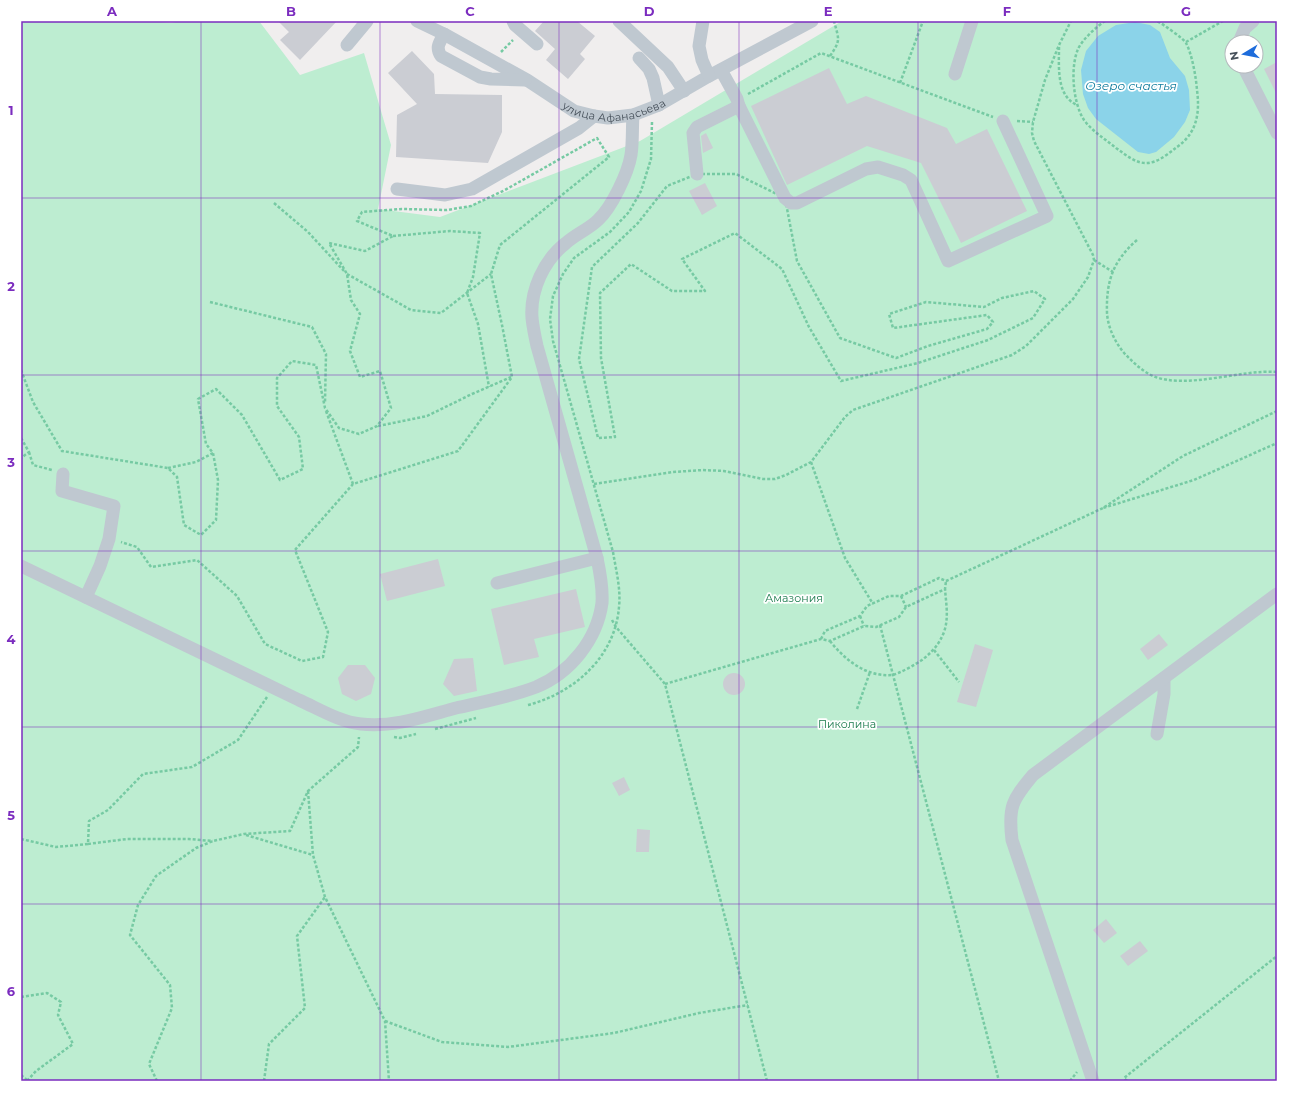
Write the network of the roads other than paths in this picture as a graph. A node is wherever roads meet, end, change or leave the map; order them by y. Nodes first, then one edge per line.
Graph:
1 (367, 21) edge
2 (417, 21) edge
3 (619, 21) edge
4 (703, 21) edge
5 (812, 21) edge
6 (972, 21) edge
7 (1253, 21) edge
8 (517, 26) edge
9 (444, 34) junction
10 (1242, 34) edge
11 (537, 44) dead end
12 (347, 45) dead end
13 (639, 58) dead end
14 (721, 70) junction
15 (955, 74) dead end
16 (1247, 74) edge
17 (709, 76) junction
18 (527, 80) junction
19 (684, 90) junction
20 (738, 103) junction
21 (659, 105) junction
22 (633, 115) junction
23 (594, 116) junction
24 (1003, 121) road end
25 (1277, 133) edge
26 (697, 174) road end
27 (396, 189) dead end
28 (63, 474) road end
29 (597, 558) junction
30 (21, 566) edge
31 (497, 583) dead end
32 (1277, 594) edge
33 (86, 597) junction
34 (1164, 678) junction
35 (1157, 734) dead end
36 (1093, 1081) edge

1 - 12 street
2 - 9 street, улица Афанасьева
3 - 19 street
4 - 17 street
5 - 14 street, улица Афанасьева
6 - 15 street
7 - 10 street
8 - 11 street
9 - 18 street, улица Афанасьева
9 - 18 street
13 - 21 street
14 - 17 street, улица Афанасьева
14 - 20 street
16 - 25 street
17 - 19 street, улица Афанасьева
18 - 23 street, улица Афанасьева
19 - 21 street, улица Афанасьева
20 - 24 street
20 - 26 street
21 - 22 street, улица Афанасьева
22 - 23 street, улица Афанасьева
22 - 29 street
23 - 27 street
28 - 33 street
29 - 31 street
29 - 33 street
30 - 33 street
32 - 34 street
34 - 35 street
34 - 36 street

